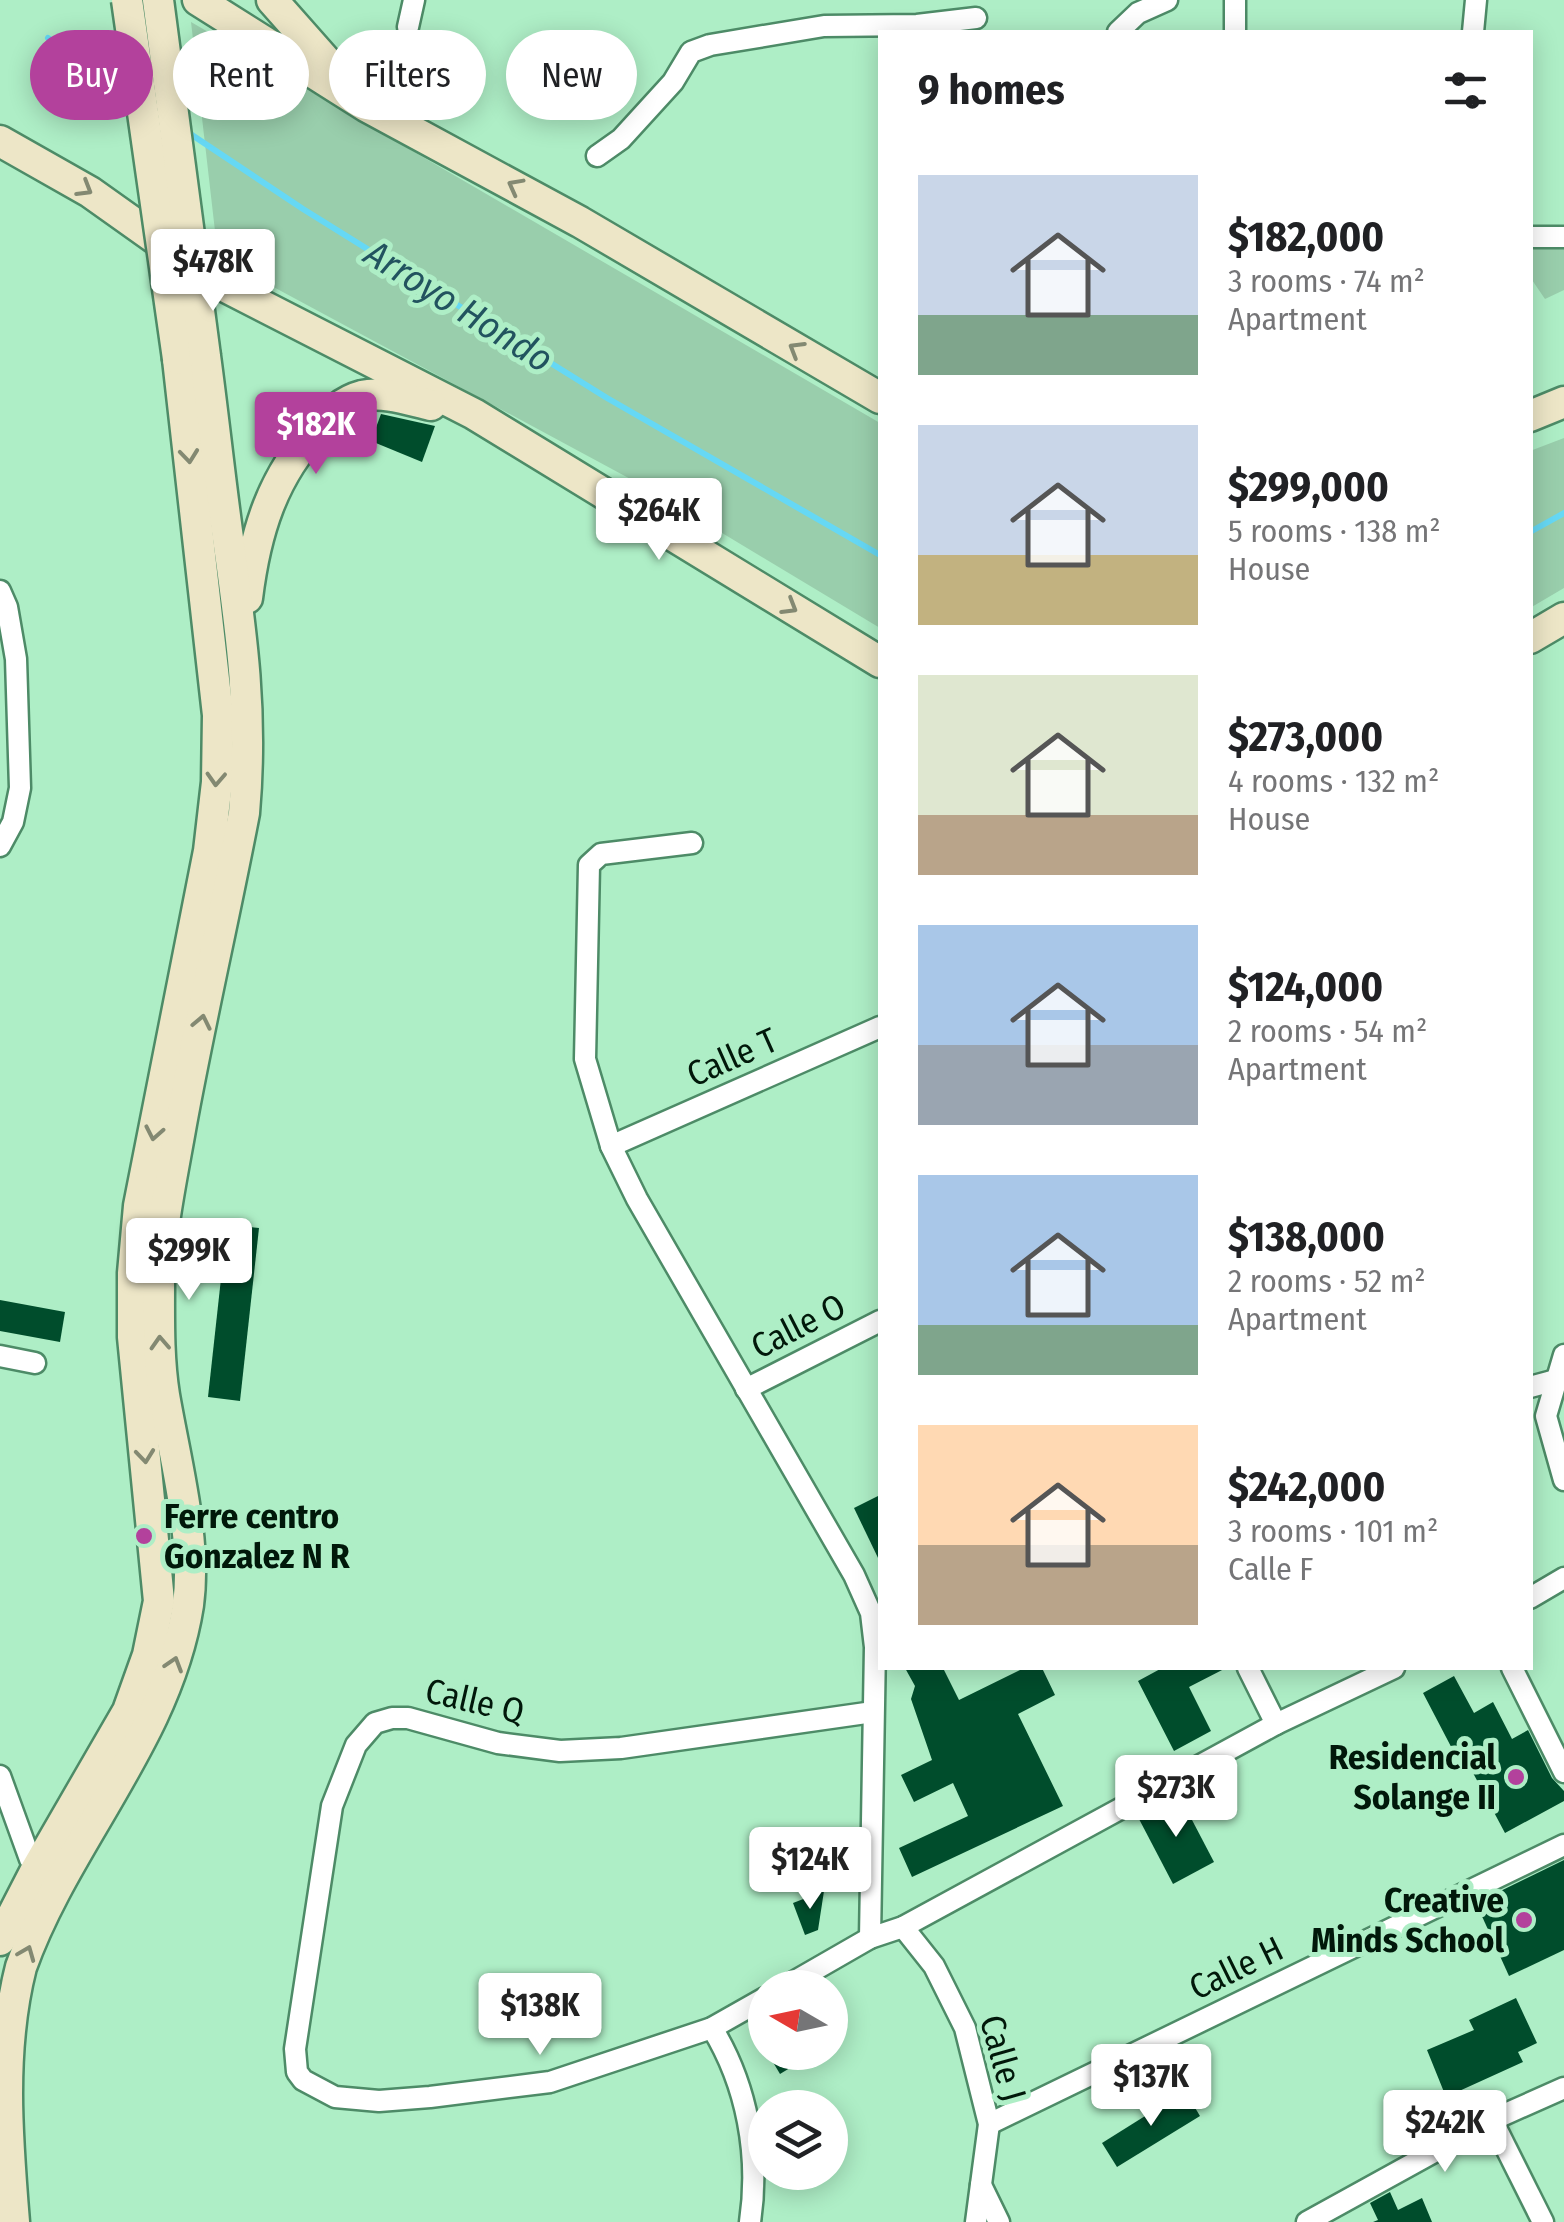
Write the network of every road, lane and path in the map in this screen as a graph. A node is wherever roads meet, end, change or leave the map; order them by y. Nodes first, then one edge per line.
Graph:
1 (127, 0) edge
2 (158, 0) edge
3 (198, 0) edge
4 (272, 0) edge
5 (414, 0) edge
6 (1167, 0) edge
7 (1235, 0) edge
8 (1476, 0) edge
9 (975, 17) edge
10 (408, 27) dead end
11 (1120, 30) edge
12 (1235, 30) edge
13 (1473, 30) edge
14 (329, 64) edge
15 (329, 83) edge
16 (392, 120) edge
17 (0, 141) edge
18 (597, 156) dead end
19 (1533, 237) edge
20 (1564, 237) edge
21 (192, 358) junction
22 (878, 397) edge
23 (1564, 402) edge
24 (468, 411) junction
25 (1533, 415) edge
26 (0, 591) edge
27 (1564, 618) edge
28 (242, 636) junction
29 (1533, 636) edge
30 (878, 661) edge
31 (692, 843) dead end
32 (0, 846) edge
33 (878, 1028) edge
34 (611, 1146) junction
35 (878, 1322) edge
36 (1564, 1355) edge
37 (0, 1356) edge
38 (35, 1363) dead end
39 (1556, 1380) junction
40 (1533, 1386) edge
41 (746, 1389) junction
42 (1564, 1480) edge
43 (1564, 1578) edge
44 (1533, 1596) edge
45 (876, 1610) edge
46 (1249, 1670) edge
47 (1390, 1670) edge
48 (1513, 1670) edge
49 (873, 1712) junction
50 (1276, 1724) junction
51 (1564, 1772) edge
52 (0, 1776) edge
53 (1564, 1844) edge
54 (47, 1878) junction
55 (903, 1926) junction
56 (870, 1938) junction
57 (0, 1940) edge
58 (814, 1970) edge
59 (748, 2008) edge
60 (712, 2028) junction
61 (1564, 2088) edge
62 (1492, 2120) junction
63 (990, 2124) junction
64 (980, 2183) junction
65 (14, 2222) edge
66 (750, 2222) edge
67 (976, 2222) edge
68 (999, 2222) edge
69 (1307, 2222) edge
70 (1543, 2222) edge

1 - 21 main road, bridge
2 - 21 main road, bridge
3 - 15 main road
4 - 14 main road
5 - 10 street
6 - 11 street
7 - 12 street
8 - 13 street
9 - 18 street
22 -> 16 main road
17 -> 24 main road
19 - 20 street
21 - 28 main road
21 -> 54 main road
23 - 25 main road
24 - 28 main road
24 -> 30 main road
26 - 32 street
27 - 29 main road
54 -> 28 main road
31 - 34 street
33 - 34 street, Calle T
34 - 41 street
35 - 41 street, Calle O
36 - 39 street
37 - 38 street
39 - 40 street
39 - 42 street
41 - 45 street
43 - 44 street
45 - 49 street
46 - 50 street
47 - 50 street
48 - 51 street
49 - 56 street
49 - 60 street, Calle Q
50 - 55 street
52 - 54 street
53 - 63 street, Calle H
54 - 57 main road
65 -> 54 main road
55 - 56 street
55 - 63 street, Calle J
56 - 58 street
59 - 60 street
60 - 66 street
61 - 62 street
62 - 69 street
62 - 70 street
63 - 64 street, Calle J
64 - 67 street, Calle J
64 - 68 street

